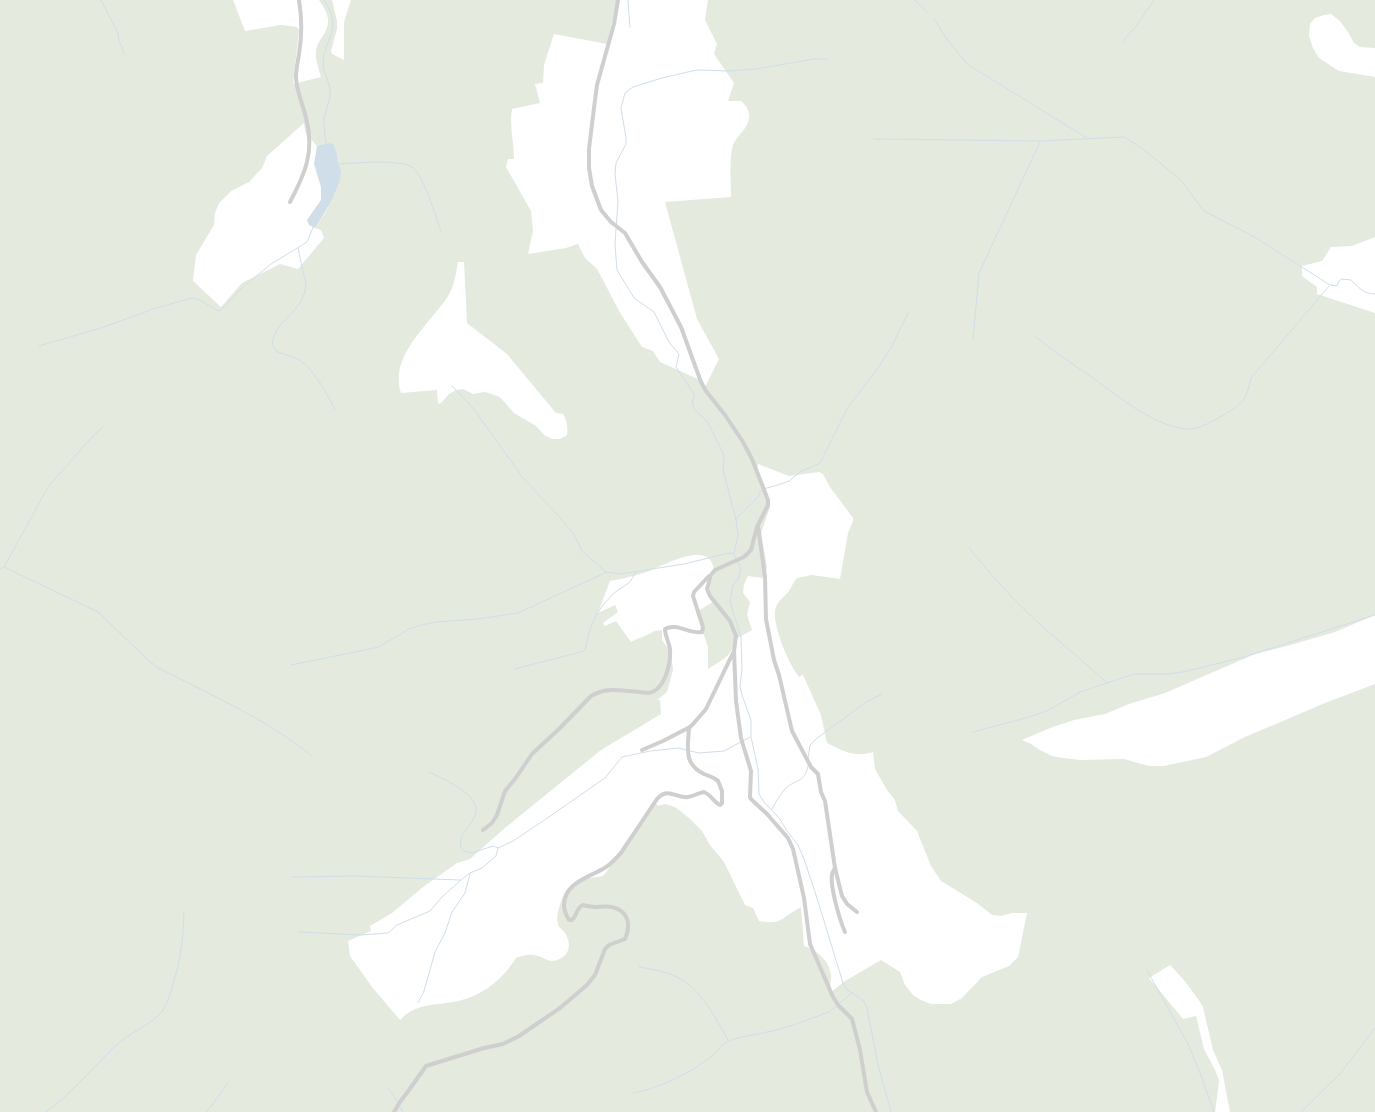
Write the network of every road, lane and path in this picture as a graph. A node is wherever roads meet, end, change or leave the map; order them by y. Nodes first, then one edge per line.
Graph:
1 (299, 0) edge
2 (618, 0) edge
3 (290, 202) dead end
4 (758, 524) junction
5 (711, 574) junction
6 (734, 651) junction
7 (689, 728) junction
8 (642, 750) dead end
9 (483, 830) dead end
10 (835, 868) junction
11 (857, 912) dead end
12 (845, 932) dead end
13 (394, 1112) edge
14 (876, 1112) edge

1 - 3 street
2 - 4 street
4 - 5 street
4 - 10 street
5 - 6 street
5 - 9 street
6 - 7 street
6 - 14 street
7 - 8 street
7 - 13 street
10 - 11 street
10 - 12 street

